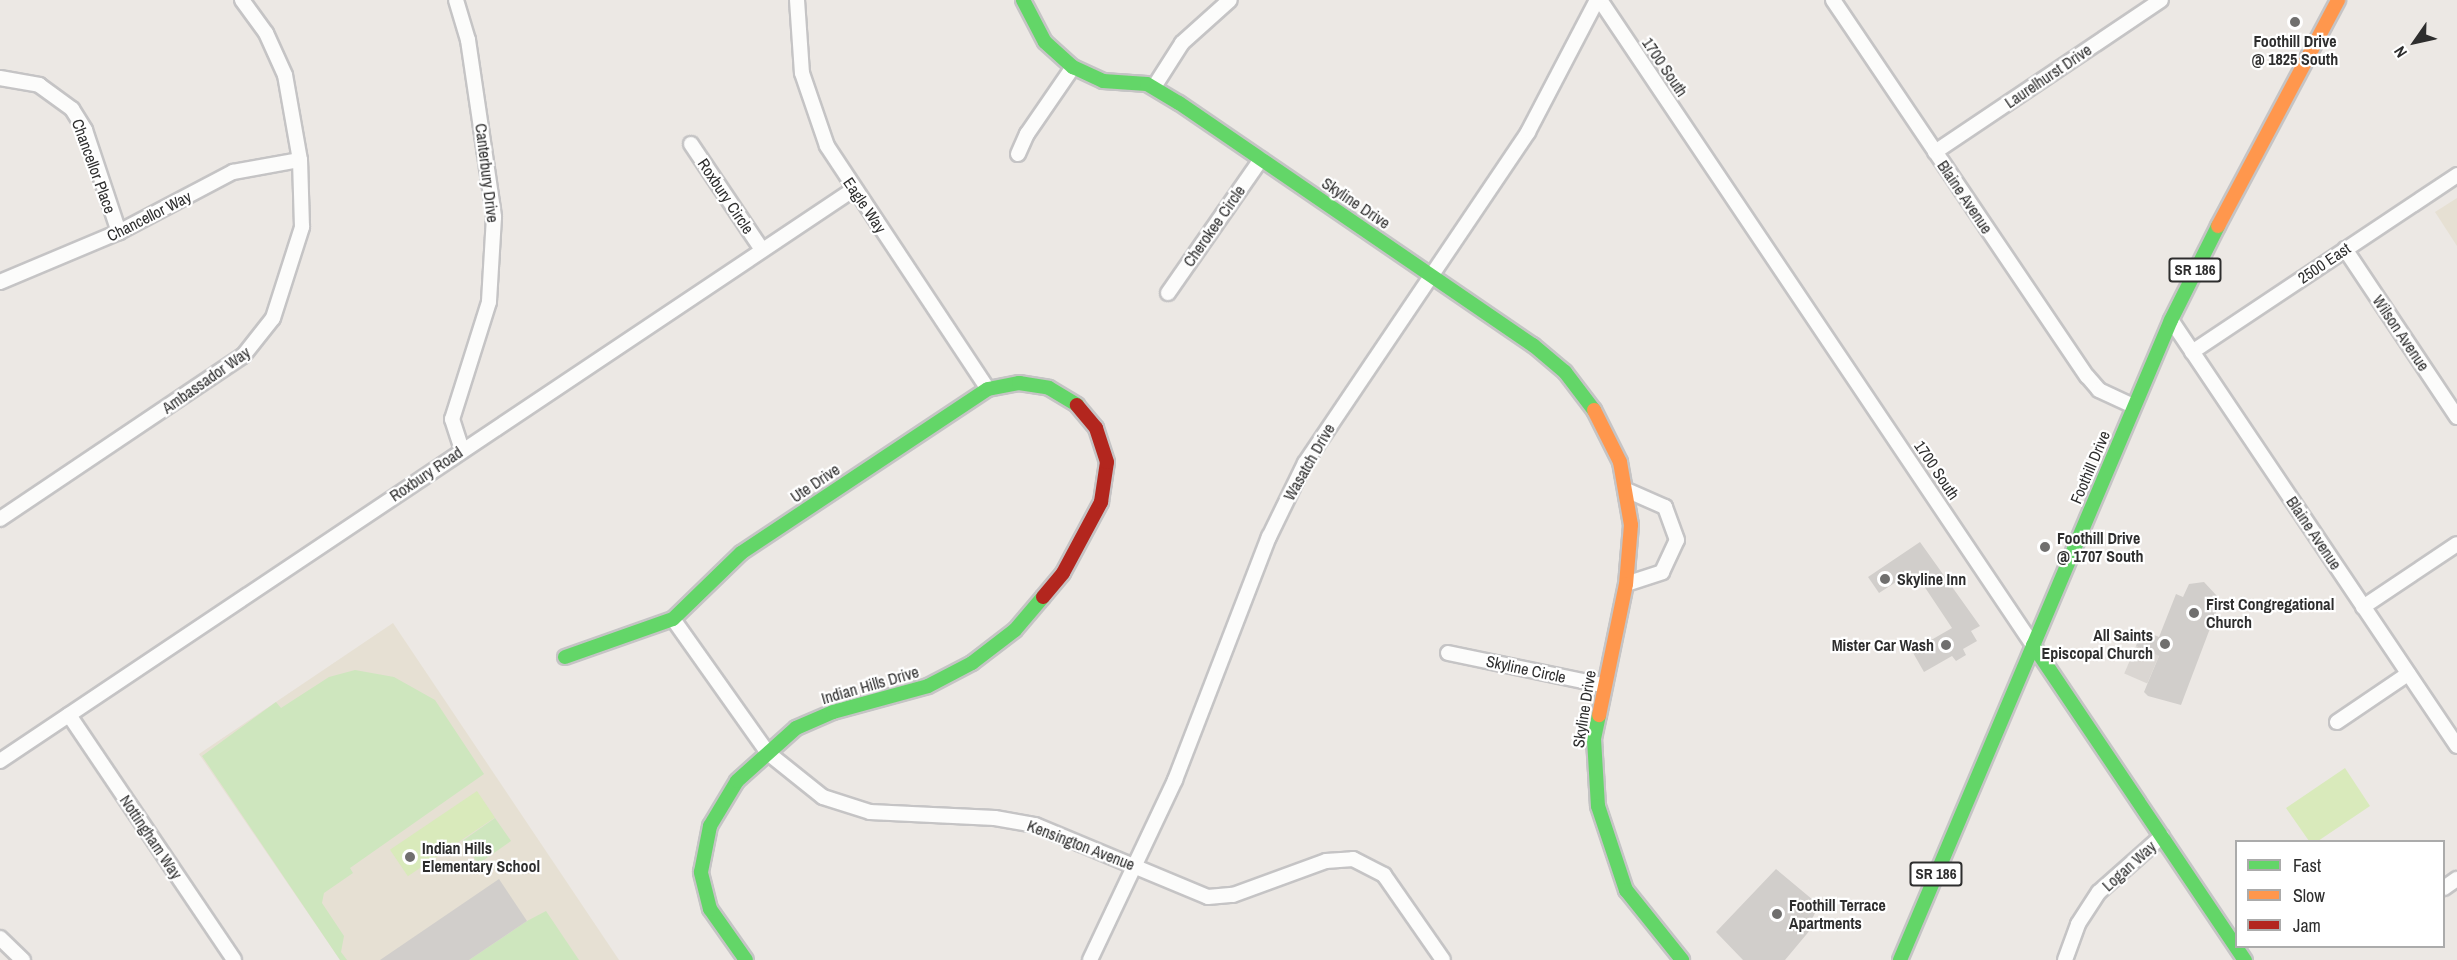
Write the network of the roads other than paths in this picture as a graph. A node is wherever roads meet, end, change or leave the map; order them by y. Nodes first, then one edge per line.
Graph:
1 (242, 0) edge
2 (456, 0) edge
3 (797, 0) edge
4 (1023, 0) edge
5 (1230, 0) edge
6 (1599, 0) edge
7 (1833, 0) edge
8 (2161, 0) edge
9 (2338, 0) edge
10 (1073, 67) junction
11 (0, 78) edge
12 (1154, 87) junction
13 (691, 144) dead end
14 (1935, 152) junction
15 (1018, 154) dead end
16 (1260, 159) junction
17 (300, 160) junction
18 (2457, 175) edge
19 (854, 189) junction
20 (119, 232) junction
21 (761, 248) junction
22 (2345, 249) junction
23 (1434, 275) junction
24 (0, 282) edge
25 (1168, 293) dead end
26 (2171, 320) junction
27 (2192, 352) junction
28 (988, 389) junction
29 (2133, 406) junction
30 (2457, 417) edge
31 (462, 449) junction
32 (1626, 490) junction
33 (0, 519) edge
34 (2457, 544) edge
35 (1626, 584) junction
36 (2363, 607) junction
37 (673, 619) junction
38 (2033, 645) junction
39 (1448, 653) dead end
40 (565, 657) dead end
41 (2408, 674) junction
42 (1603, 685) junction
43 (69, 715) junction
44 (2337, 722) dead end
45 (2457, 746) edge
46 (768, 753) junction
47 (0, 762) edge
48 (2162, 837) junction
49 (1136, 866) junction
50 (0, 938) edge
51 (2235, 945) edge
52 (23, 960) edge
53 (234, 960) edge
54 (746, 960) edge
55 (1090, 960) edge
56 (1443, 960) edge
57 (1682, 960) edge
58 (1900, 960) edge
59 (2065, 960) edge

1 - 17 street, Ambassador Way
2 - 31 street, Canterbury Drive
3 - 19 street, Eagle Way
4 - 10 street, Skyline Drive
5 - 12 street
6 - 23 street, Wasatch Drive
6 - 38 street, 1700 South
7 - 14 street, Blaine Avenue
8 - 14 street, Laurelhurst Drive
9 - 26 street, Foothill Drive / SR 186
10 - 12 street, Skyline Drive
10 - 15 street
11 - 20 street, Chancellor Place
12 - 16 street, Skyline Drive
13 - 21 street, Roxbury Circle
14 - 29 street, Blaine Avenue
16 - 23 street, Skyline Drive
16 - 25 street, Cherokee Circle
17 - 20 street, Chancellor Way
17 - 33 street, Ambassador Way
18 - 22 street, 2500 East
19 - 21 street, Roxbury Road
19 - 28 street, Eagle Way
20 - 24 street, Chancellor Way
21 - 31 street, Roxbury Road
22 - 27 street, 2500 East
22 - 30 street, Wilson Avenue
23 - 32 street, Skyline Drive
23 - 49 street, Wasatch Drive
26 - 27 street, Blaine Avenue
26 - 29 street, Foothill Drive / SR 186
27 - 36 street, Blaine Avenue
28 - 37 street, Ute Drive
28 - 46 street, Indian Hills Drive
29 - 38 street, Foothill Drive / SR 186
31 - 43 street, Roxbury Road
32 - 35 street, Skyline Drive
32 - 35 street
34 - 36 street
35 - 42 street, Skyline Drive
36 - 41 street, Blaine Avenue
37 - 40 street
37 - 46 street, Kensington Avenue
38 - 48 street, 1700 South
38 - 58 street, Foothill Drive / SR 186
39 - 42 street, Skyline Circle
41 - 44 street
41 - 45 street, Blaine Avenue
42 - 57 street, Skyline Drive
43 - 47 street, Roxbury Road
43 - 53 street, Nottingham Way
46 - 49 street, Kensington Avenue
46 - 54 street, Indian Hills Drive
48 - 51 street, 1700 South
48 - 59 street, Logan Way
49 - 55 street, Wasatch Drive
49 - 56 street, Kensington Avenue
50 - 52 street

